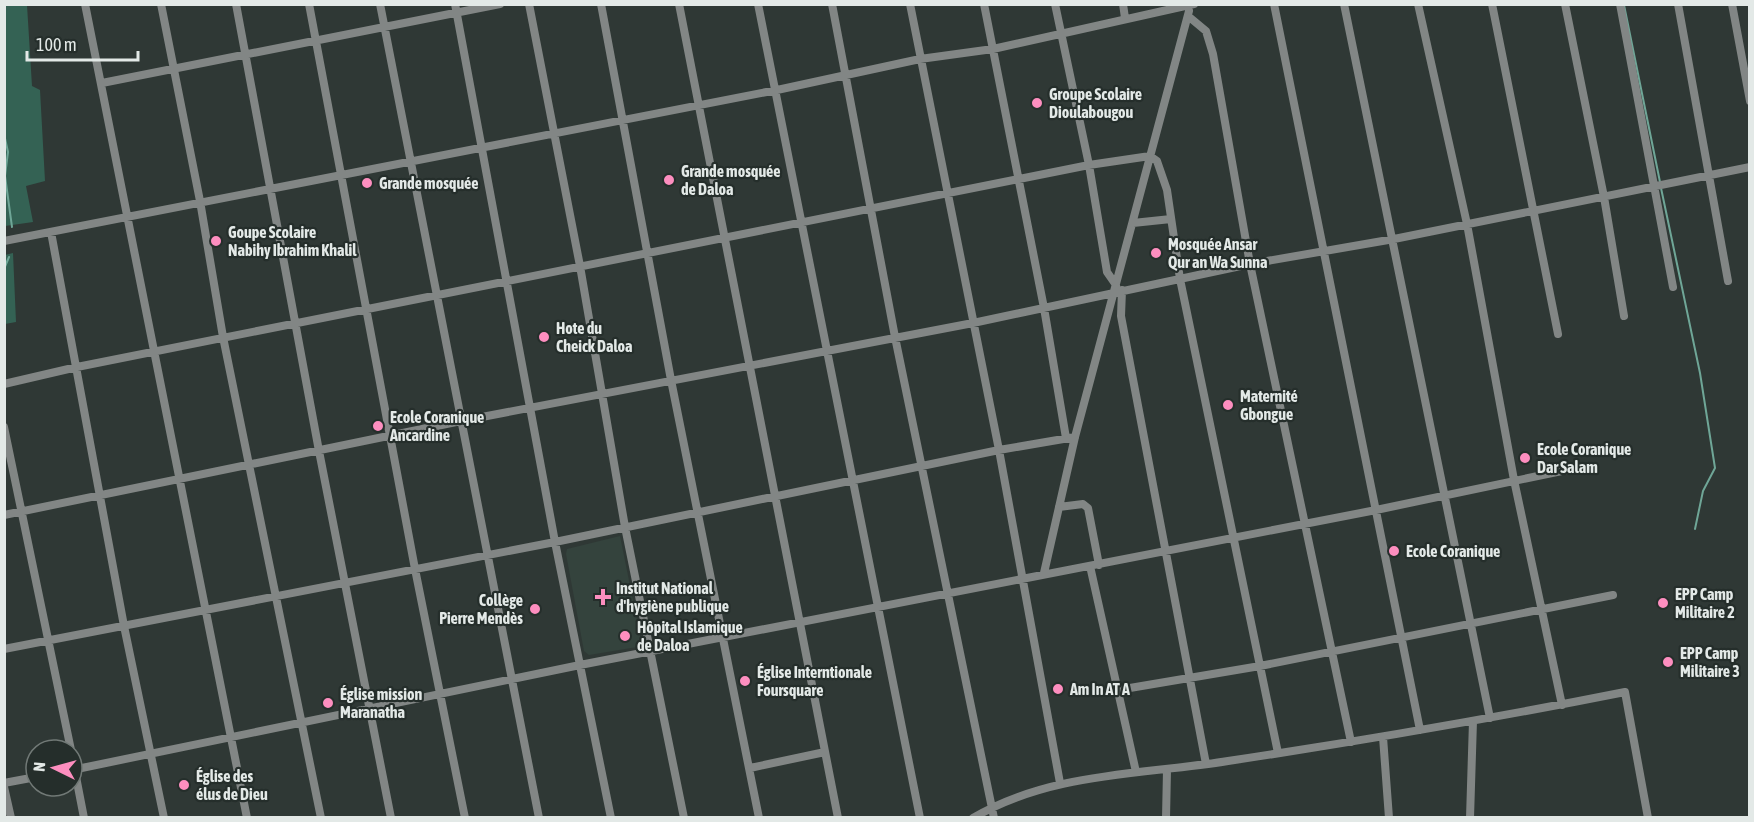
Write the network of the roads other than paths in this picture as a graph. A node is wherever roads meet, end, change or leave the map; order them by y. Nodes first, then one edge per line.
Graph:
1 (85, 4) edge
2 (161, 4) edge
3 (236, 4) edge
4 (309, 4) edge
5 (380, 4) edge
6 (500, 4) edge
7 (529, 4) edge
8 (601, 4) edge
9 (679, 4) edge
10 (758, 4) edge
11 (832, 4) edge
12 (910, 4) edge
13 (984, 4) edge
14 (1055, 4) edge
15 (1123, 4) edge
16 (1274, 4) edge
17 (1344, 4) edge
18 (1418, 4) edge
19 (1492, 4) edge
20 (1564, 4) edge
21 (1620, 4) edge
22 (1678, 4) edge
23 (1732, 4) edge
24 (1192, 5) edge
25 (455, 9) edge
26 (1188, 16) junction
27 (1125, 18) junction
28 (385, 28) junction
29 (1060, 34) junction
30 (316, 42) junction
31 (993, 49) junction
32 (245, 56) junction
33 (920, 59) junction
34 (175, 69) junction
35 (846, 74) junction
36 (102, 83) junction
37 (777, 90) junction
38 (1749, 101) edge
39 (698, 104) junction
40 (624, 118) junction
41 (552, 134) junction
42 (482, 146) junction
43 (1149, 156) junction
44 (412, 159) junction
45 (1089, 165) junction
46 (1749, 166) edge
47 (341, 174) junction
48 (1710, 174) junction
49 (1019, 180) junction
50 (1656, 184) junction
51 (270, 188) junction
52 (948, 195) junction
53 (1604, 198) junction
54 (200, 201) junction
55 (872, 209) junction
56 (1533, 210) junction
57 (128, 215) junction
58 (1171, 219) junction
59 (801, 222) junction
60 (1133, 223) junction
61 (1467, 224) junction
62 (51, 232) junction
63 (724, 238) junction
64 (1394, 239) junction
65 (4, 241) edge
66 (649, 252) junction
67 (1324, 253) junction
68 (1250, 264) junction
69 (579, 266) junction
70 (1180, 279) junction
71 (508, 280) junction
72 (1728, 281) dead end
73 (1673, 287) dead end
74 (1117, 289) junction
75 (436, 295) junction
76 (367, 308) junction
77 (1044, 308) junction
78 (1624, 316) dead end
79 (295, 322) junction
80 (973, 323) junction
81 (1558, 334) dead end
82 (223, 337) junction
83 (895, 338) junction
84 (828, 350) junction
85 (153, 352) junction
86 (747, 365) junction
87 (77, 367) junction
88 (671, 380) junction
89 (4, 384) edge
90 (601, 396) junction
91 (532, 408) junction
92 (461, 421) junction
93 (4, 427) edge
94 (390, 437) junction
95 (1075, 437) junction
96 (1066, 438) junction
97 (999, 450) junction
98 (319, 451) junction
99 (923, 466) junction
100 (1581, 466) dead end
101 (249, 467) junction
102 (180, 478) junction
103 (1514, 480) junction
104 (852, 482) junction
105 (1446, 494) junction
106 (100, 496) junction
107 (774, 498) junction
108 (1059, 507) junction
109 (1376, 510) junction
110 (23, 511) junction
111 (698, 513) junction
112 (4, 515) edge
113 (1305, 524) junction
114 (625, 527) junction
115 (1235, 538) junction
116 (555, 542) junction
117 (1164, 552) junction
118 (486, 554) junction
119 (1095, 565) junction
120 (415, 569) junction
121 (1044, 573) junction
122 (1023, 577) junction
123 (344, 582) junction
124 (949, 593) junction
125 (1613, 595) dead end
126 (276, 596) junction
127 (878, 608) junction
128 (206, 609) junction
129 (1542, 609) junction
130 (799, 623) junction
131 (1471, 624) junction
132 (124, 626) junction
133 (725, 638) junction
134 (1402, 638) junction
135 (48, 641) junction
136 (4, 649) edge
137 (1332, 652) junction
138 (650, 653) junction
139 (580, 665) junction
140 (1260, 666) junction
141 (1189, 678) junction
142 (512, 679) junction
143 (1118, 690) junction
144 (440, 694) junction
145 (1562, 705) junction
146 (369, 708) junction
147 (1490, 718) junction
148 (1473, 721) junction
149 (301, 723) junction
150 (1420, 730) junction
151 (232, 736) junction
152 (1383, 737) junction
153 (68, 738) edge
154 (1351, 742) junction
155 (825, 752) junction
156 (151, 753) junction
157 (1278, 753) junction
158 (1206, 765) junction
159 (84, 767) edge
160 (750, 768) junction
161 (1167, 770) junction
162 (1136, 772) junction
163 (24, 780) edge
164 (1060, 783) junction
165 (4, 785) edge
166 (80, 798) edge
167 (991, 807) junction
168 (10, 818) edge
169 (84, 818) edge
170 (164, 818) edge
171 (247, 818) edge
172 (321, 818) edge
173 (391, 818) edge
174 (465, 818) edge
175 (539, 818) edge
176 (611, 818) edge
177 (684, 818) edge
178 (759, 818) edge
179 (838, 818) edge
180 (920, 818) edge
181 (973, 818) edge
182 (994, 818) edge
183 (1166, 818) edge
184 (1389, 818) edge
185 (1470, 818) edge
186 (1648, 818) edge

1 - 36 street
2 - 34 street
3 - 32 street
4 - 30 street
5 - 28 street
6 - 25 street
7 - 41 street
8 - 40 street
9 - 39 street
10 - 37 street
11 - 35 street
12 - 33 street
13 - 31 street
14 - 29 street
15 - 27 street
16 - 67 street
17 - 64 street
18 - 61 street
19 - 56 street
20 - 53 street
21 - 50 street
22 - 48 street
23 - 38 street
24 - 26 street
24 - 27 street
25 - 28 street
25 - 42 street
26 - 43 street
26 - 68 street
27 - 29 street
28 - 30 street
28 - 44 street
29 - 31 street
29 - 45 street
30 - 32 street
30 - 47 street
31 - 33 street
31 - 49 street
32 - 34 street
32 - 51 street
33 - 35 street
33 - 52 street
34 - 36 street
34 - 54 street
35 - 37 street
35 - 55 street
36 - 57 street
37 - 39 street
37 - 59 street
39 - 40 street
39 - 63 street
40 - 41 street
40 - 66 street
41 - 42 street
41 - 69 street
42 - 44 street
42 - 71 street
43 - 45 street
43 - 58 street
43 - 60 street
44 - 47 street
44 - 75 street
45 - 49 street
45 - 74 street
46 - 48 street
47 - 51 street
47 - 76 street
48 - 50 street
48 - 72 street
49 - 52 street
49 - 77 street
50 - 53 street
50 - 73 street
51 - 54 street
51 - 79 street
52 - 55 street
52 - 80 street
53 - 56 street
53 - 78 street
54 - 57 street
54 - 82 street
55 - 59 street
55 - 83 street
56 - 61 street
56 - 81 street
57 - 62 street
57 - 85 street
58 - 60 street
58 - 70 street
59 - 63 street
59 - 84 street
60 - 74 street
61 - 64 street
61 - 103 street
62 - 65 street
62 - 87 street
63 - 66 street
63 - 86 street
64 - 67 street
64 - 105 street
66 - 69 street
66 - 88 street
67 - 68 street
67 - 109 street
68 - 70 street
68 - 113 street
69 - 71 street
69 - 90 street
70 - 74 street
70 - 115 street
71 - 75 street
71 - 91 street
74 - 77 street
74 - 95 street
74 - 117 street
75 - 76 street
75 - 92 street
76 - 79 street
76 - 94 street
77 - 80 street
77 - 96 street
79 - 82 street
79 - 98 street
80 - 83 street
80 - 97 street
82 - 85 street
82 - 101 street
83 - 84 street
83 - 99 street
84 - 86 street
84 - 104 street
85 - 87 street
85 - 102 street
86 - 88 street
86 - 107 street
87 - 89 street
87 - 106 street
88 - 90 street
88 - 111 street
90 - 91 street
90 - 114 street
91 - 92 street
91 - 116 street
92 - 94 street
92 - 118 street
93 - 110 street
94 - 98 street
94 - 120 street
95 - 96 street
95 - 108 street
96 - 97 street
97 - 99 street
97 - 122 street
98 - 101 street
98 - 123 street
99 - 104 street
99 - 124 street
100 - 103 street
101 - 102 street
101 - 126 street
102 - 106 street
102 - 128 street
103 - 105 street
103 - 129 street
104 - 107 street
104 - 127 street
105 - 109 street
105 - 131 street
106 - 110 street
106 - 132 street
107 - 111 street
107 - 130 street
108 - 119 street
108 - 121 street
109 - 113 street
109 - 134 street
110 - 112 street
110 - 135 street
111 - 114 street
111 - 133 street
113 - 115 street
113 - 137 street
114 - 116 street
114 - 138 street
115 - 117 street
115 - 140 street
116 - 118 street
116 - 139 street
117 - 119 street
117 - 141 street
118 - 120 street
118 - 142 street
119 - 121 street
119 - 143 street
120 - 123 street
120 - 144 street
121 - 122 street
122 - 124 street
122 - 164 street
123 - 126 street
123 - 146 street
124 - 127 street
124 - 167 street
125 - 129 street
126 - 128 street
126 - 149 street
127 - 130 street
127 - 180 street
128 - 132 street
128 - 151 street
129 - 131 street
129 - 145 street
130 - 133 street
130 - 155 street
131 - 134 street
131 - 147 street
132 - 135 street
132 - 156 street
133 - 138 street
133 - 160 street
134 - 137 street
134 - 150 street
135 - 136 street
135 - 153 street
137 - 140 street
137 - 154 street
138 - 139 street
138 - 177 street
139 - 142 street
139 - 176 street
140 - 141 street
140 - 157 street
141 - 143 street
141 - 158 street
142 - 144 street
142 - 175 street
143 - 162 street
144 - 146 street
144 - 174 street
145 - 147 street
145 - 186 street
146 - 149 street
146 - 173 street
147 - 148 street
148 - 150 street
148 - 185 street
149 - 151 street
149 - 172 street
150 - 152 street
151 - 156 street
151 - 171 street
152 - 154 street
152 - 184 street
154 - 157 street
155 - 160 street
155 - 179 street
156 - 159 street
156 - 170 street
157 - 158 street
158 - 161 street
160 - 178 street
161 - 162 street
161 - 183 street
162 - 164 street
163 - 165 street
164 - 167 street
165 - 168 street
166 - 169 street
167 - 181 street
167 - 182 street

